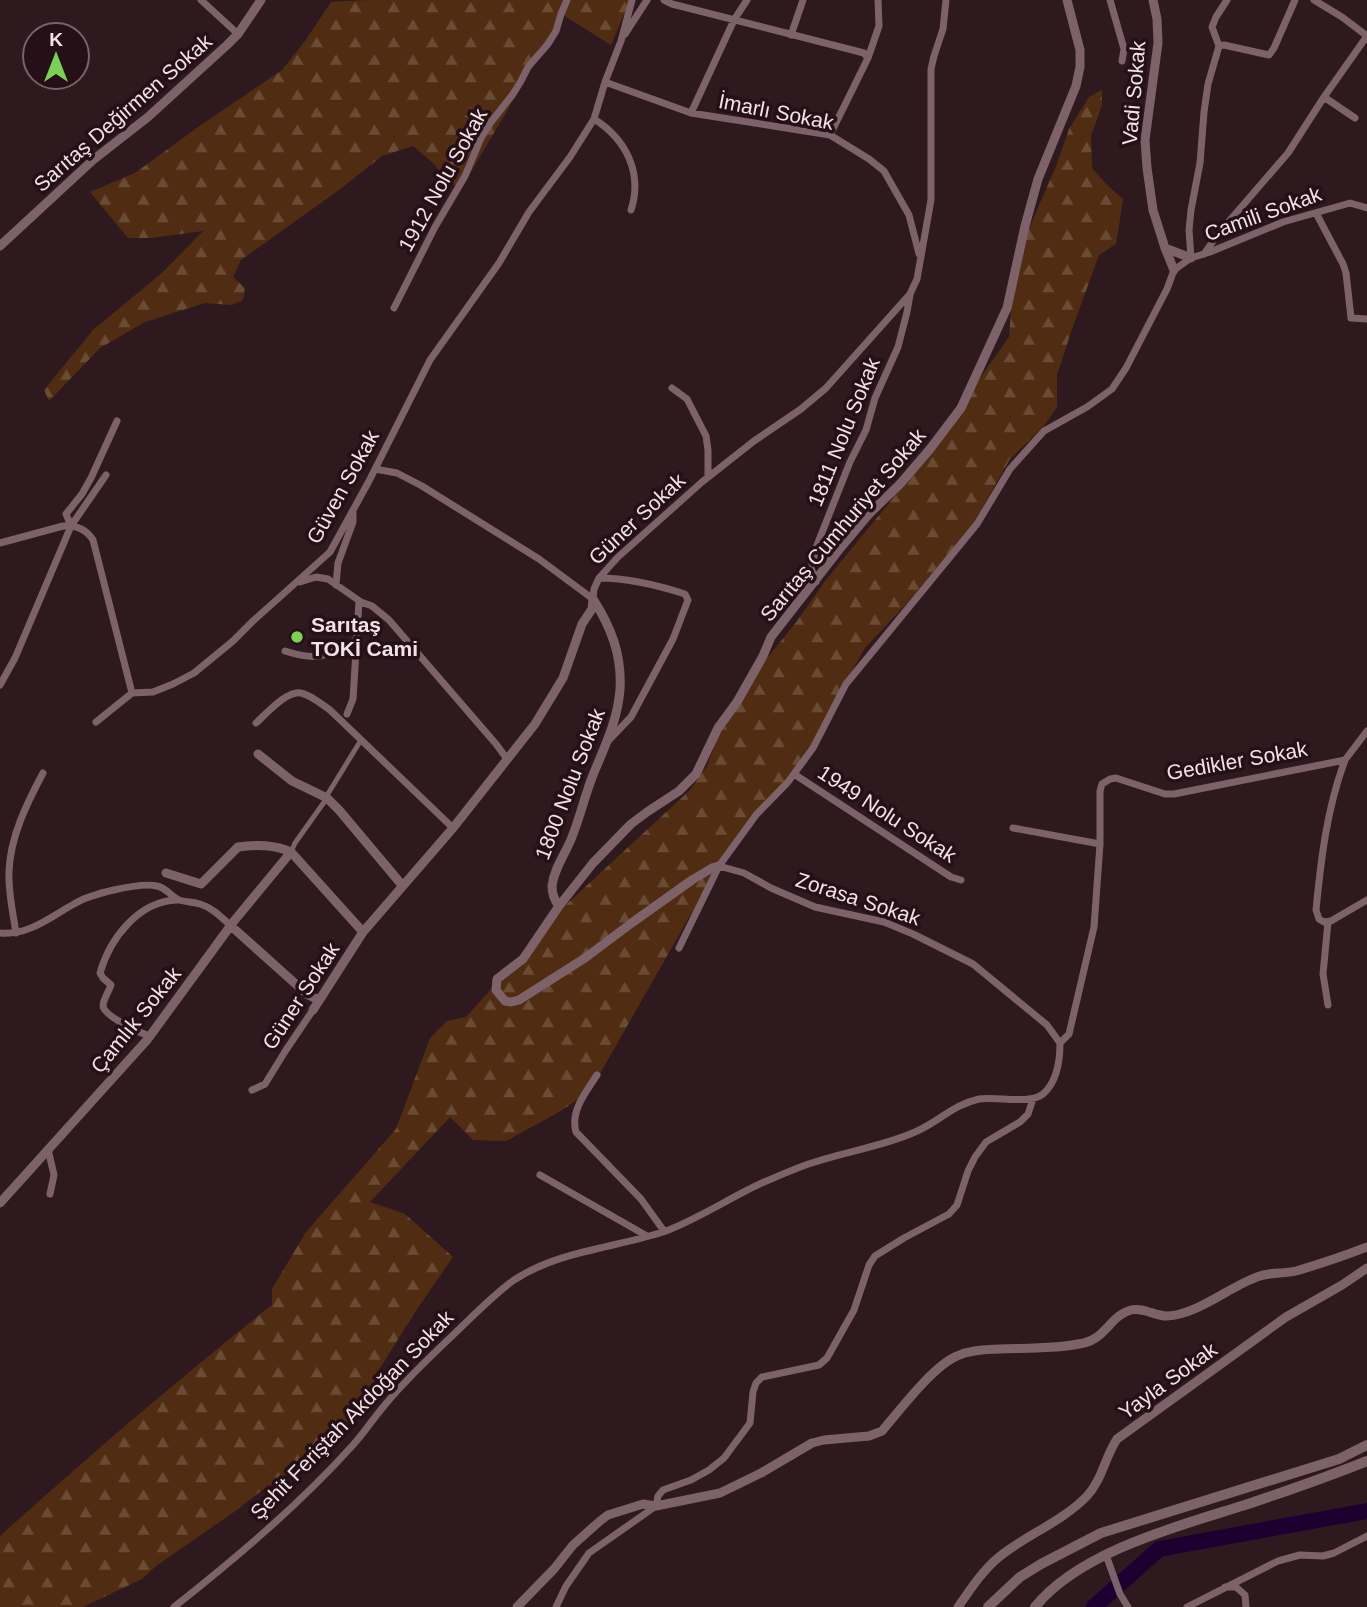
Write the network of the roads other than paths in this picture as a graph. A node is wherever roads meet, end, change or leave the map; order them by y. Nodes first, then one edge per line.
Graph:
1 (201, 0) edge
2 (261, 0) edge
3 (567, 0) edge
4 (632, 0) edge
5 (647, 0) edge
6 (664, 0) edge
7 (747, 0) edge
8 (803, 0) edge
9 (878, 0) edge
10 (946, 0) edge
11 (1067, 0) edge
12 (1110, 0) edge
13 (1153, 0) edge
14 (1227, 0) edge
15 (1295, 0) edge
16 (1314, 0) edge
17 (734, 20) junction
18 (238, 34) junction
19 (791, 35) junction
20 (1367, 36) edge
21 (621, 41) junction
22 (1219, 46) junction
23 (868, 58) junction
24 (1122, 61) dead end
25 (605, 82) junction
26 (1324, 97) junction
27 (691, 113) junction
28 (1354, 118) dead end
29 (594, 120) junction
30 (830, 135) junction
31 (1367, 208) edge
32 (631, 210) dead end
33 (1316, 213) junction
34 (0, 246) edge
35 (1165, 248) junction
36 (1205, 254) junction
37 (920, 258) junction
38 (1191, 258) junction
39 (1174, 270) junction
40 (910, 294) junction
41 (394, 308) dead end
42 (1367, 319) edge
43 (672, 387) dead end
44 (117, 421) dead end
45 (375, 468) junction
46 (106, 475) dead end
47 (708, 477) junction
48 (353, 512) junction
49 (71, 526) junction
50 (0, 543) edge
51 (599, 578) junction
52 (816, 582) junction
53 (294, 585) junction
54 (336, 585) junction
55 (593, 598) junction
56 (359, 601) junction
57 (356, 639) junction
58 (285, 651) dead end
59 (0, 685) edge
60 (132, 693) junction
61 (347, 714) dead end
62 (96, 722) dead end
63 (256, 723) dead end
64 (1367, 730) edge
65 (361, 740) junction
66 (607, 742) junction
67 (258, 754) dead end
68 (507, 759) junction
69 (1345, 760) junction
70 (43, 773) dead end
71 (794, 774) junction
72 (326, 798) junction
73 (453, 828) junction
74 (1013, 828) dead end
75 (1100, 844) junction
76 (291, 852) junction
77 (719, 866) junction
78 (166, 873) dead end
79 (961, 880) dead end
80 (402, 885) junction
81 (177, 900) junction
82 (1367, 900) edge
83 (559, 906) junction
84 (1328, 922) junction
85 (231, 926) junction
86 (363, 932) junction
87 (0, 933) edge
88 (16, 933) junction
89 (679, 948) dead end
90 (319, 1000) junction
91 (1328, 1005) dead end
92 (313, 1010) joint
93 (150, 1036) junction
94 (1060, 1043) junction
95 (597, 1075) dead end
96 (252, 1090) dead end
97 (1033, 1099) junction
98 (48, 1149) junction
99 (540, 1175) dead end
100 (4, 1192) edge
101 (50, 1194) dead end
102 (0, 1203) edge
103 (664, 1231) junction
104 (647, 1236) junction
105 (1367, 1247) edge
106 (1367, 1268) edge
107 (1367, 1445) edge
108 (1367, 1461) edge
109 (656, 1506) junction
110 (1367, 1536) edge
111 (1106, 1555) junction
112 (1225, 1587) junction
113 (174, 1607) edge
114 (517, 1607) edge
115 (556, 1607) edge
116 (958, 1607) edge
117 (988, 1607) edge
118 (1035, 1607) edge
119 (1128, 1607) edge
120 (1187, 1607) edge
121 (1246, 1607) edge

1 - 18 street
2 - 18 street, Sarıtaş Değirmen Sokak
3 - 41 street, 1912 Nolu Sokak
4 - 21 street, Güven Sokak
5 - 21 street
6 - 17 street
7 - 17 street
8 - 19 street
9 - 23 street
10 - 37 street, Güner Sokak
11 - 52 street, Sarıtaş Cumhuriyet Sokak
12 - 24 street
13 - 35 street, Vadi Sokak
14 - 22 street
15 - 22 street
16 - 20 street
17 - 19 street
17 - 27 street
18 - 34 street, Sarıtaş Değirmen Sokak
19 - 23 street
20 - 26 street
21 - 25 street, Güven Sokak
22 - 38 street
23 - 30 street
25 - 27 street, İmarlı Sokak
25 - 29 street, Güven Sokak
26 - 28 street
26 - 36 street
27 - 30 street, İmarlı Sokak
29 - 32 street
29 - 45 street, Güven Sokak
30 - 37 street, İmarlı Sokak
31 - 33 street, Camili Sokak
33 - 36 street, Camili Sokak
33 - 42 street
35 - 38 street
35 - 39 street, Vadi Sokak
36 - 38 street, Camili Sokak
37 - 40 street, Güner Sokak
38 - 39 street, Camili Sokak
39 - 71 street
40 - 47 street, Güner Sokak
40 - 52 street, 1811 Nolu Sokak
43 - 47 street
44 - 49 street
45 - 48 street, Güven Sokak
45 - 55 street, 1800 Nolu Sokak
46 - 49 street
47 - 51 street, Güner Sokak
48 - 53 street, Güven Sokak
48 - 54 street
49 - 50 street
49 - 59 street
49 - 60 street
51 - 55 street, Güner Sokak
51 - 66 street
52 - 83 street, Sarıtaş Cumhuriyet Sokak
53 - 54 street
53 - 60 street, Güven Sokak
54 - 56 street
55 - 66 street, 1800 Nolu Sokak
55 - 68 street, Güner Sokak
56 - 57 street
56 - 68 street
57 - 58 street
57 - 61 street
60 - 62 street
63 - 65 street
64 - 69 street
65 - 72 street, Çamlık Sokak
65 - 73 street
66 - 83 street, 1800 Nolu Sokak
67 - 72 street
68 - 73 street, Güner Sokak
69 - 75 street, Gedikler Sokak
69 - 84 street
70 - 88 street
71 - 77 street
71 - 79 street, 1949 Nolu Sokak
72 - 76 street, Çamlık Sokak
72 - 80 street
73 - 80 street, Güner Sokak
74 - 75 street
75 - 94 street, Gedikler Sokak
76 - 78 street
76 - 85 street, Çamlık Sokak
76 - 86 street
77 - 83 street, Sarıtaş Cumhuriyet Sokak
77 - 89 street
77 - 94 street, Zorasa Sokak
80 - 86 street, Güner Sokak
81 - 85 street
81 - 88 street
81 - 93 street
82 - 84 street
84 - 91 street
85 - 90 street
85 - 93 street, Çamlık Sokak
86 - 90 street, Güner Sokak
87 - 88 street
90 - 92 street, Güner Sokak
92 - 96 street, Güner Sokak
93 - 98 street, Çamlık Sokak
94 - 97 street
95 - 103 street
97 - 103 street
97 - 109 street
98 - 100 street, Çamlık Sokak
98 - 101 street
99 - 104 street
100 - 102 street, Çamlık Sokak
103 - 104 street
104 - 113 street, Şehit Feriştah Akdoğan Sokak
105 - 109 street
106 - 116 street, Yayla Sokak
107 - 117 main road
108 - 111 main road
109 - 114 street
109 - 115 street
110 - 112 street
111 - 118 main road
111 - 119 street
112 - 120 street
112 - 121 street

